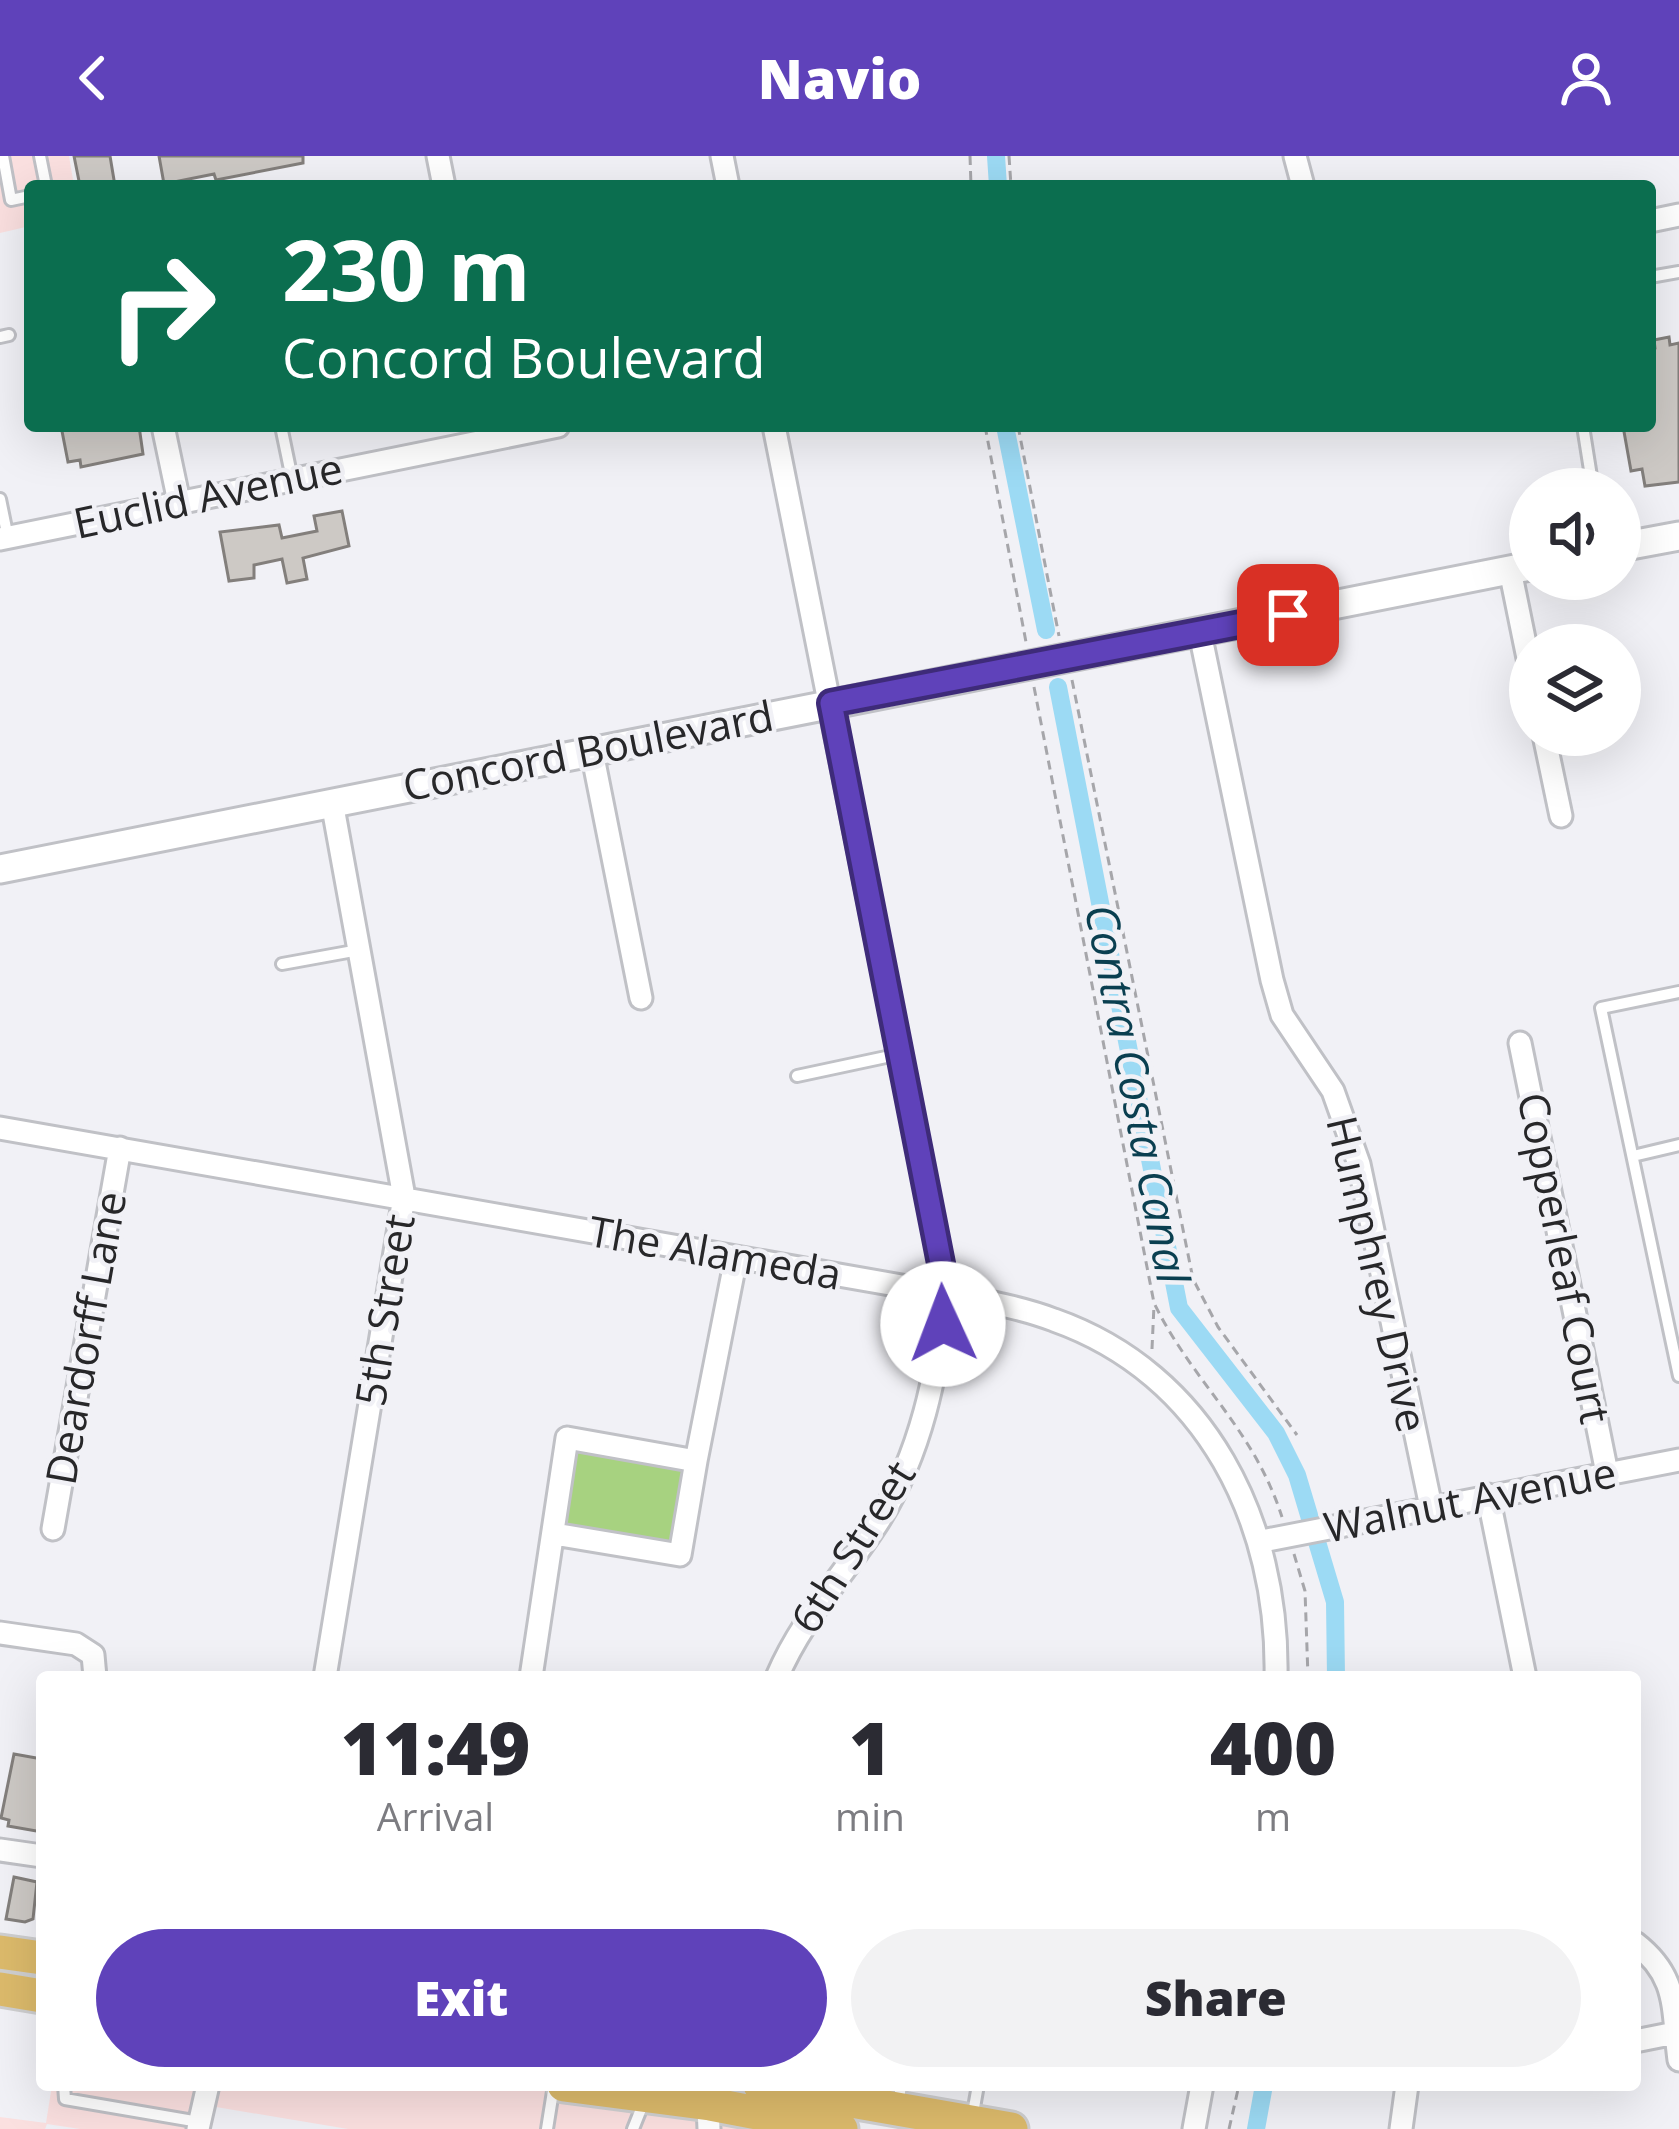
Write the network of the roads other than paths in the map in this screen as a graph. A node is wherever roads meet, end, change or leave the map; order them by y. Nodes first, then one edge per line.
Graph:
1 (3, 156) edge
2 (24, 197) edge
3 (164, 432) edge
4 (282, 432) edge
5 (493, 432) edge
6 (776, 432) edge
7 (1583, 432) edge
8 (1589, 468) edge
9 (292, 479) junction
10 (0, 499) edge
11 (178, 502) junction
12 (1679, 536) edge
13 (4, 538) edge
14 (1641, 544) edge
15 (1509, 570) edge
16 (1200, 633) junction
17 (831, 703) junction
18 (592, 752) junction
19 (1548, 756) edge
20 (332, 802) junction
21 (1561, 816) dead end
22 (0, 868) edge
23 (359, 950) junction
24 (282, 964) dead end
25 (1679, 992) edge
26 (641, 998) dead end
27 (1520, 1043) dead end
28 (899, 1054) junction
29 (797, 1076) dead end
30 (0, 1128) edge
31 (1679, 1145) edge
32 (120, 1148) junction
33 (1633, 1156) junction
34 (404, 1197) junction
35 (736, 1258) junction
36 (947, 1294) junction
37 (1679, 1376) edge
38 (1679, 1460) edge
39 (696, 1461) junction
40 (1607, 1473) junction
41 (1488, 1495) junction
42 (1431, 1507) junction
43 (53, 1529) dead end
44 (554, 1534) junction
45 (1262, 1541) junction
46 (0, 1633) edge
47 (94, 1671) edge
48 (326, 1671) edge
49 (531, 1671) edge
50 (780, 1671) edge
51 (1276, 1671) edge
52 (1525, 1671) edge
53 (0, 1850) edge
54 (36, 1855) edge
55 (1641, 1947) edge
56 (0, 1952) edge
57 (36, 1957) edge
58 (1674, 1979) edge
59 (0, 1989) edge
60 (36, 1995) edge
61 (1675, 2032) junction
62 (1641, 2040) edge
63 (1679, 2060) edge
64 (64, 2091) edge
65 (207, 2091) edge
66 (553, 2091) edge
67 (580, 2091) edge
68 (830, 2091) edge
69 (977, 2091) edge
70 (1201, 2091) edge
71 (1406, 2091) edge
72 (899, 2097) edge
73 (709, 2106) edge
74 (639, 2114) edge
75 (971, 2122) junction
76 (198, 2126) edge
77 (547, 2129) edge
78 (841, 2129) edge
79 (1011, 2129) edge
80 (1194, 2129) edge
81 (1401, 2129) edge

1 - 2 lane
3 - 11 street
4 - 9 lane
5 - 9 street, Euclid Avenue
6 - 17 street, 6th Street
7 - 8 lane
9 - 11 street, Euclid Avenue
10 - 13 lane
11 - 13 street, Euclid Avenue
12 - 14 street
15 - 16 street, Concord Boulevard
16 - 17 street, Concord Boulevard
16 - 42 street, Humphrey Drive
17 - 18 street, Concord Boulevard
17 - 28 street, 6th Street
18 - 20 street, Concord Boulevard
18 - 26 street
19 - 21 street
20 - 22 street, Concord Boulevard
20 - 23 street, 5th Street
23 - 24 lane
23 - 34 street, 5th Street
25 - 33 lane
27 - 40 street, Copperleaf Court
28 - 29 lane
28 - 36 street, 6th Street
30 - 32 street, The Alameda
31 - 33 lane
32 - 34 street, The Alameda
32 - 43 street, Deardorff Lane
33 - 37 lane
34 - 35 street, The Alameda
34 - 48 street, 5th Street
35 - 36 street, The Alameda
35 - 39 street
36 - 45 street, The Alameda
36 - 50 street, 6th Street
38 - 40 street, Walnut Avenue
39 - 44 street
39 - 44 street
40 - 41 street, Walnut Avenue
41 - 42 street, Walnut Avenue
41 - 52 street
42 - 45 street, Walnut Avenue
44 - 49 street
45 - 51 street, The Alameda
46 - 47 street
53 - 54 street
55 - 58 street
56 - 57 main road
58 - 61 street
59 - 60 main road
61 - 62 street
61 - 63 street
64 - 76 lane
65 - 76 street
66 - 77 lane
67 - 74 main road
68 - 72 main road
69 - 75 lane
70 - 80 street
71 - 81 street
72 - 75 main road
73 - 74 main road
73 - 78 main road
75 - 79 main road

